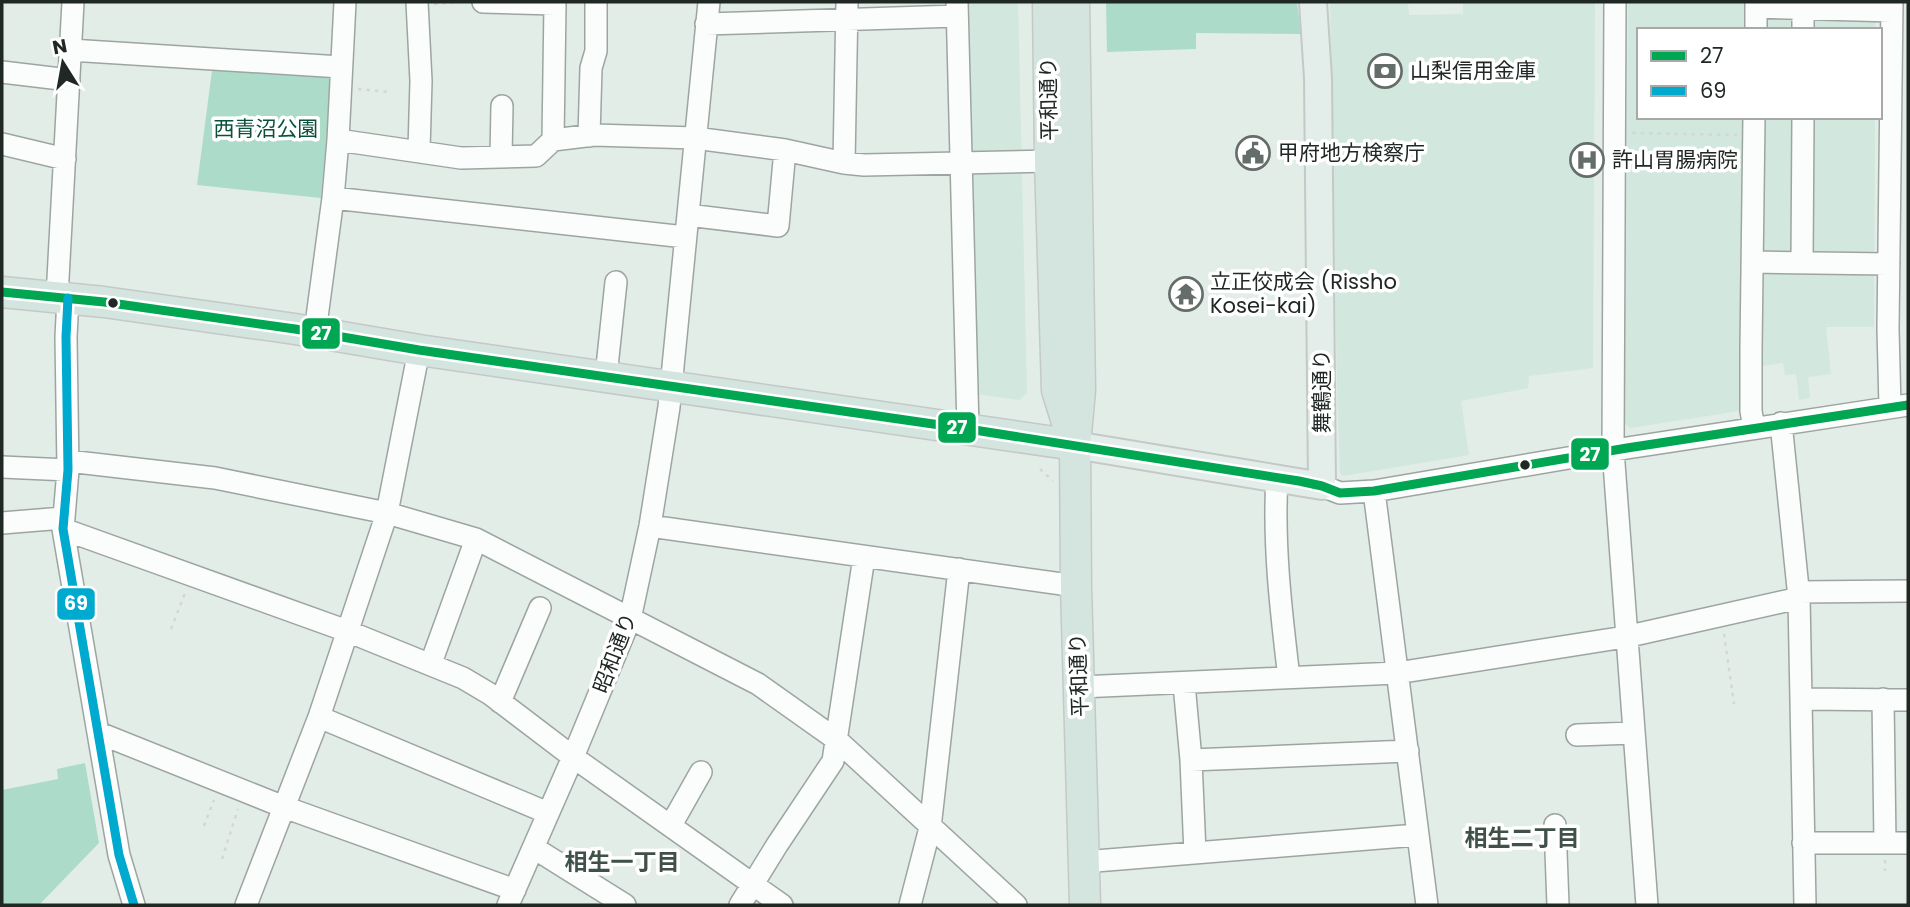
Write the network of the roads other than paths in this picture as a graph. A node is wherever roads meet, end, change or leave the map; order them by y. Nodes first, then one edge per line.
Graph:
1 (73, 2) edge
2 (345, 2) edge
3 (483, 2) edge
4 (596, 2) edge
5 (709, 2) edge
6 (1048, 2) edge
7 (1074, 2) edge
8 (1313, 2) edge
9 (1615, 2) edge
10 (417, 3) edge
11 (554, 3) edge
12 (1756, 4) edge
13 (1892, 6) edge
14 (1803, 8) junction
15 (957, 9) edge
16 (847, 11) edge
17 (706, 24) junction
18 (1756, 28) edge
19 (1803, 28) edge
20 (70, 50) junction
21 (4, 69) edge
22 (341, 78) junction
23 (69, 80) junction
24 (502, 107) dead end
25 (1803, 119) edge
26 (1754, 126) edge
27 (589, 136) junction
28 (695, 138) junction
29 (553, 140) junction
30 (338, 141) junction
31 (2, 144) edge
32 (785, 149) junction
33 (419, 150) junction
34 (501, 156) junction
35 (65, 159) junction
36 (1050, 160) junction
37 (844, 163) junction
38 (961, 164) junction
39 (333, 198) junction
40 (688, 215) junction
41 (685, 237) junction
42 (1895, 255) edge
43 (1752, 262) junction
44 (1802, 262) junction
45 (616, 282) dead end
46 (2, 297) edge
47 (62, 298) junction
48 (315, 332) junction
49 (419, 349) junction
50 (606, 376) junction
51 (671, 386) junction
52 (1899, 406) edge
53 (1782, 424) junction
54 (1754, 428) junction
55 (968, 429) junction
56 (1075, 445) junction
57 (1613, 450) junction
58 (68, 466) junction
59 (2, 467) edge
60 (1277, 477) junction
61 (1322, 486) junction
62 (1374, 491) junction
63 (387, 513) junction
64 (2, 523) edge
65 (63, 524) junction
66 (650, 526) junction
67 (476, 539) junction
68 (864, 557) junction
69 (959, 569) junction
70 (1076, 586) junction
71 (1908, 591) edge
72 (1798, 595) junction
73 (540, 608) dead end
74 (630, 619) junction
75 (347, 631) junction
76 (1625, 636) junction
77 (431, 663) junction
78 (1397, 673) junction
79 (1289, 678) junction
80 (1184, 684) junction
81 (1080, 687) junction
82 (1802, 699) junction
83 (1883, 699) junction
84 (1908, 700) edge
85 (500, 702) junction
86 (319, 716) junction
87 (99, 733) junction
88 (1633, 733) junction
89 (1577, 735) dead end
90 (836, 740) junction
91 (1408, 751) junction
92 (573, 757) junction
93 (1191, 760) junction
94 (701, 772) dead end
95 (284, 807) junction
96 (548, 813) junction
97 (671, 825) junction
98 (1555, 825) dead end
99 (930, 828) junction
100 (1418, 835) junction
101 (1803, 843) junction
102 (1885, 843) junction
103 (1908, 843) edge
104 (534, 848) junction
105 (1195, 853) junction
106 (1083, 862) junction
107 (754, 884) junction
108 (512, 898) edge
109 (130, 903) edge
110 (246, 905) edge
111 (625, 905) edge
112 (740, 905) edge
113 (782, 905) edge
114 (910, 905) edge
115 (1016, 905) edge
116 (1085, 905) edge
117 (1427, 905) edge
118 (1558, 905) edge
119 (1647, 905) edge
120 (1805, 905) edge

1 - 20 street
2 - 22 street
3 - 11 street
4 - 27 street
5 - 17 street, 昭和通り
6 - 36 highway, 平和通り
7 - 56 highway, 平和通り
8 - 61 main road, 舞鶴通り
9 - 57 street
10 - 33 street
11 - 29 street
12 - 14 street
12 - 18 street
13 - 14 street
13 - 42 street
14 - 19 street
15 - 16 street
15 - 38 street
16 - 17 street
16 - 37 street
17 - 28 street, 昭和通り
20 - 22 street
20 - 23 street
21 - 23 street
22 - 30 street
23 - 35 street
24 - 34 street
25 - 44 street
26 - 43 street
27 - 28 street
27 - 29 street
28 - 32 street
28 - 40 street, 昭和通り
29 - 34 street
30 - 33 street
30 - 39 street
31 - 35 street
32 - 37 street
32 - 40 street
33 - 34 street
35 - 47 street
36 - 38 street
36 - 56 highway, 平和通り
37 - 38 street
38 - 55 street
39 - 41 street
39 - 48 street
40 - 41 street, 昭和通り
41 - 51 street, 昭和通り
42 - 44 street
42 - 52 street
43 - 44 street
43 - 54 street
45 - 50 street
46 - 47 highway
47 - 48 highway
47 - 58 street
48 - 49 highway
49 - 50 highway
49 - 63 street
50 - 51 highway
51 - 55 highway
51 - 66 street, 昭和通り
52 - 53 street
53 - 54 street
53 - 72 street
54 - 57 street
55 - 56 highway
56 - 60 main road
56 - 70 highway, 平和通り
57 - 62 street
57 - 76 street
58 - 59 street
58 - 63 street
58 - 65 street
60 - 61 main road
60 - 79 street
61 - 62 street
62 - 78 street
63 - 67 street
63 - 75 street
64 - 65 street
65 - 75 street
65 - 87 street
66 - 68 street
66 - 74 street, 昭和通り
67 - 74 street
67 - 77 street
68 - 69 street
68 - 90 street
69 - 70 street
69 - 99 street
70 - 81 highway, 平和通り
71 - 72 street
72 - 76 street
72 - 82 street
73 - 85 street
74 - 90 street
74 - 92 street, 昭和通り
75 - 77 street
75 - 86 street
76 - 78 street
76 - 88 street
77 - 85 street
78 - 79 street
78 - 91 street
79 - 80 street
80 - 81 street
80 - 93 street
81 - 106 highway, 平和通り
82 - 83 street
82 - 101 street
83 - 84 street
83 - 102 street
85 - 92 street
86 - 95 street
86 - 96 street
87 - 95 street
87 - 109 street
88 - 89 street
88 - 119 street
90 - 99 street
90 - 107 street
91 - 93 street
91 - 100 street
92 - 96 street, 昭和通り
92 - 97 street
93 - 105 street
94 - 97 street
95 - 108 street
95 - 110 street
96 - 104 street, 昭和通り
97 - 107 street
98 - 118 street
99 - 114 street
99 - 115 street
100 - 105 street
100 - 117 street
101 - 102 street
101 - 120 street
102 - 103 street
104 - 108 street, 昭和通り
104 - 111 street
105 - 106 street
106 - 116 highway, 平和通り
107 - 112 street
107 - 113 street

